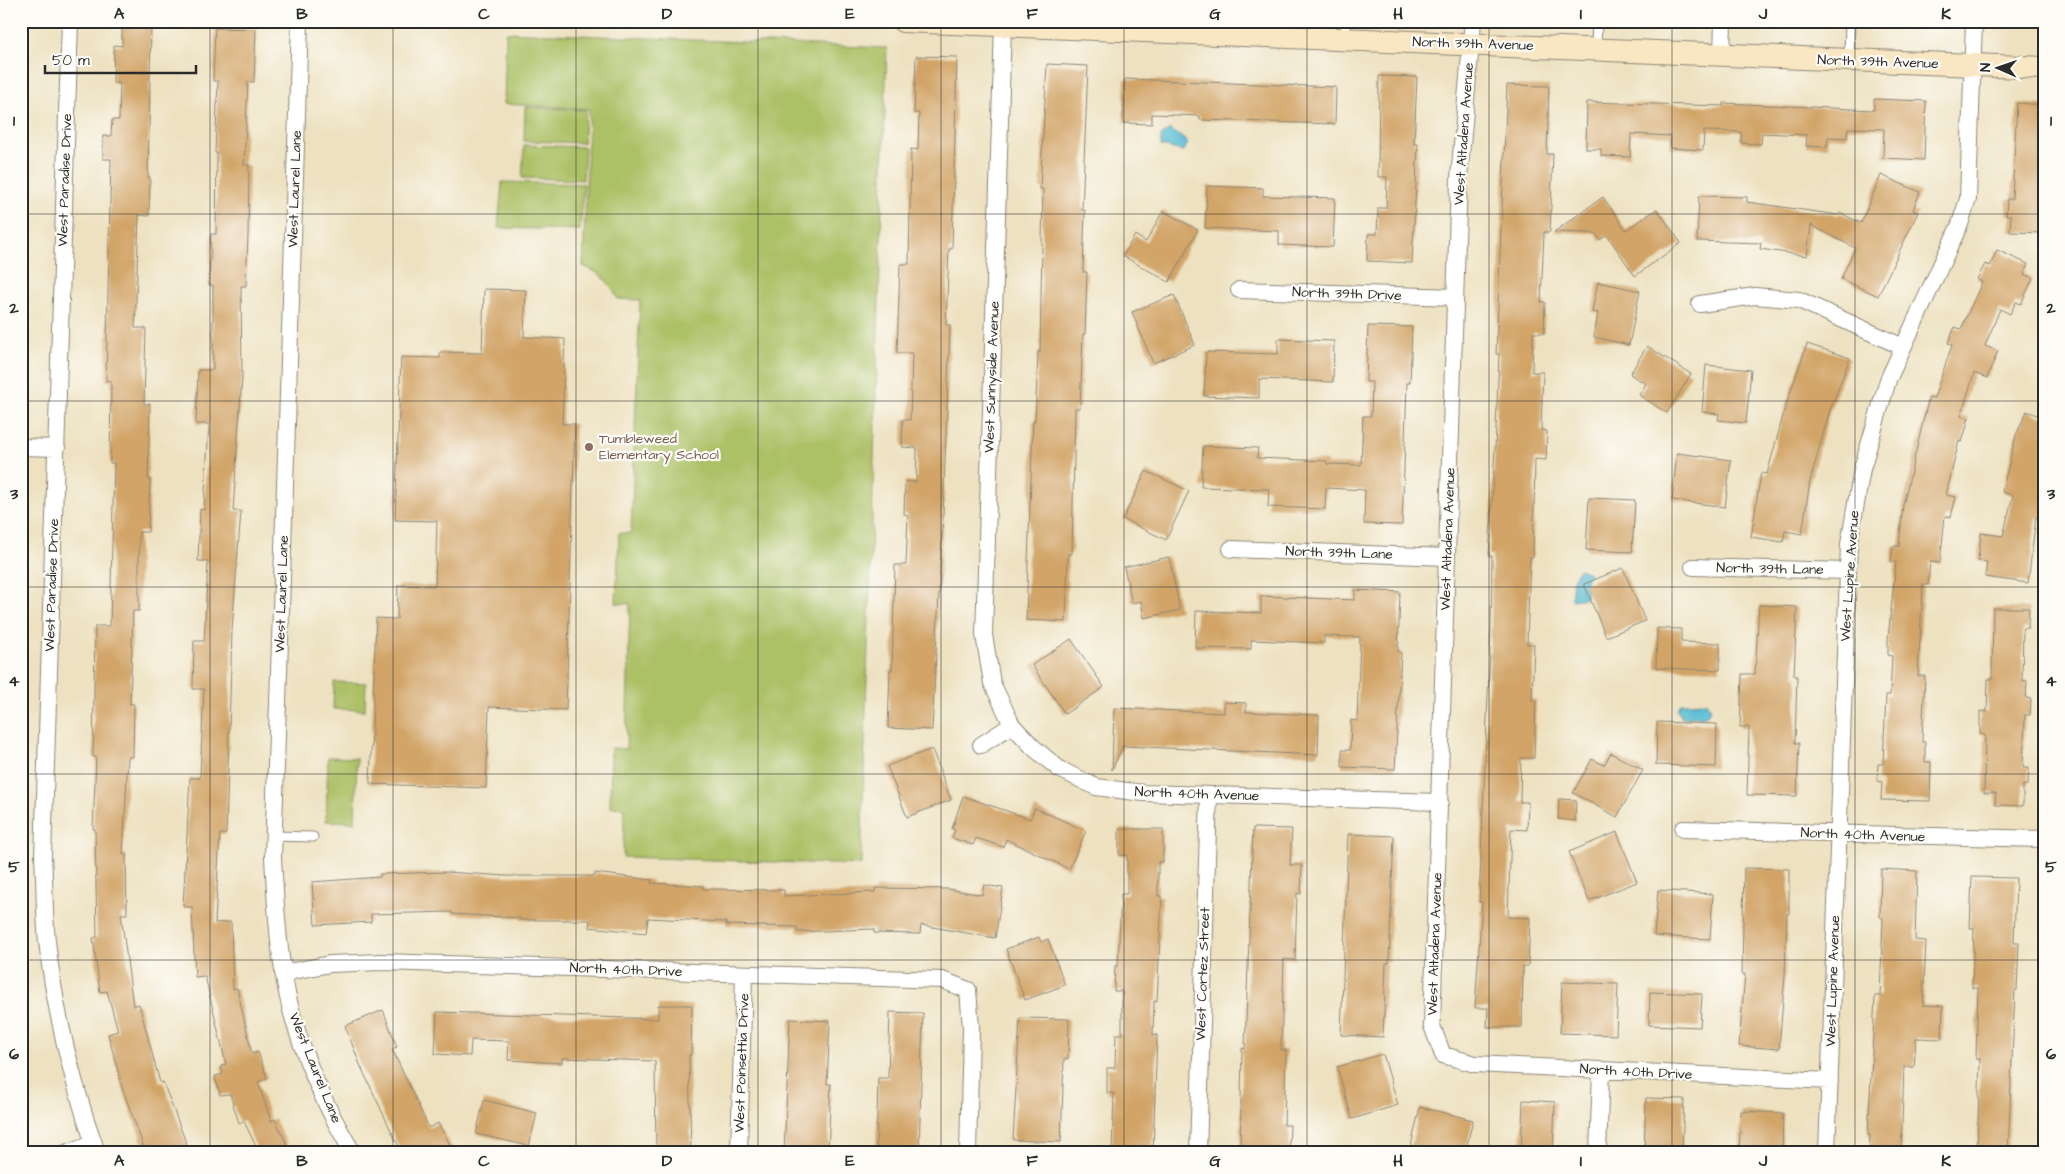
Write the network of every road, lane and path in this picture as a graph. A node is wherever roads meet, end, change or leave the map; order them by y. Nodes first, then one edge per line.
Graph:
1 (70, 21) edge
2 (300, 21) edge
3 (903, 21) edge
4 (1473, 21) edge
5 (1597, 21) edge
6 (1723, 21) edge
7 (1850, 21) edge
8 (1974, 21) edge
9 (1002, 25) junction
10 (1096, 25) edge
11 (1220, 28) edge
12 (1345, 30) edge
13 (1471, 44) junction
14 (1596, 49) junction
15 (1722, 55) junction
16 (1849, 60) junction
17 (1973, 66) junction
18 (2044, 68) edge
19 (1239, 290) dead end
20 (1455, 297) junction
21 (1700, 304) dead end
22 (1903, 347) junction
23 (21, 447) edge
24 (57, 448) junction
25 (1231, 549) dead end
26 (1447, 557) junction
27 (1693, 567) dead end
28 (1848, 571) junction
29 (1012, 724) junction
30 (981, 745) dead end
31 (1208, 795) junction
32 (1440, 802) junction
33 (1683, 829) dead end
34 (1838, 834) junction
35 (274, 836) junction
36 (312, 837) dead end
37 (2044, 840) edge
38 (283, 974) junction
39 (744, 974) junction
40 (1443, 1056) joint
41 (1601, 1071) junction
42 (1830, 1080) junction
43 (96, 1148) edge
44 (66, 1153) edge
45 (353, 1153) edge
46 (739, 1153) edge
47 (968, 1153) edge
48 (1198, 1153) edge
49 (1598, 1153) edge
50 (1827, 1153) edge

1 - 24 street, West Paradise Drive
2 - 35 street, West Laurel Lane
3 - 9 street, North 39th Avenue
4 - 13 street, West Altadena Avenue
5 - 14 lane
6 - 15 street
7 - 16 lane
8 - 17 street, West Lupine Avenue
9 - 10 street, North 39th Avenue
9 - 29 street, West Sunnyside Avenue
10 - 11 street, North 39th Avenue
11 - 12 street, North 39th Avenue
12 - 13 street, North 39th Avenue
13 - 14 street, North 39th Avenue
13 - 20 street, West Altadena Avenue
14 - 15 street, North 39th Avenue
15 - 16 street, North 39th Avenue
16 - 17 street, North 39th Avenue
17 - 18 street, North 39th Avenue
17 - 22 street, West Lupine Avenue
19 - 20 street, North 39th Drive
20 - 26 street, West Altadena Avenue
21 - 22 street
22 - 28 street, West Lupine Avenue
23 - 24 street
24 - 43 street, West Paradise Drive
25 - 26 street, North 39th Lane
26 - 32 street, West Altadena Avenue
27 - 28 street, North 39th Lane
28 - 34 street, West Lupine Avenue
29 - 30 street
29 - 31 street, North 40th Avenue
31 - 32 street, North 40th Avenue
31 - 48 street, West Cortez Street
32 - 40 street, West Altadena Avenue
33 - 34 street, North 40th Avenue
34 - 37 street, North 40th Avenue
34 - 42 street, West Lupine Avenue
35 - 36 lane
35 - 38 street, West Laurel Lane
38 - 39 street, North 40th Drive
38 - 45 street, West Laurel Lane
39 - 46 street, West Poinsettia Drive
39 - 47 street, North 40th Drive
40 - 41 street, North 40th Drive
41 - 42 street, North 40th Drive
41 - 49 street
42 - 50 street, West Lupine Avenue
43 - 44 street, West Paradise Drive

